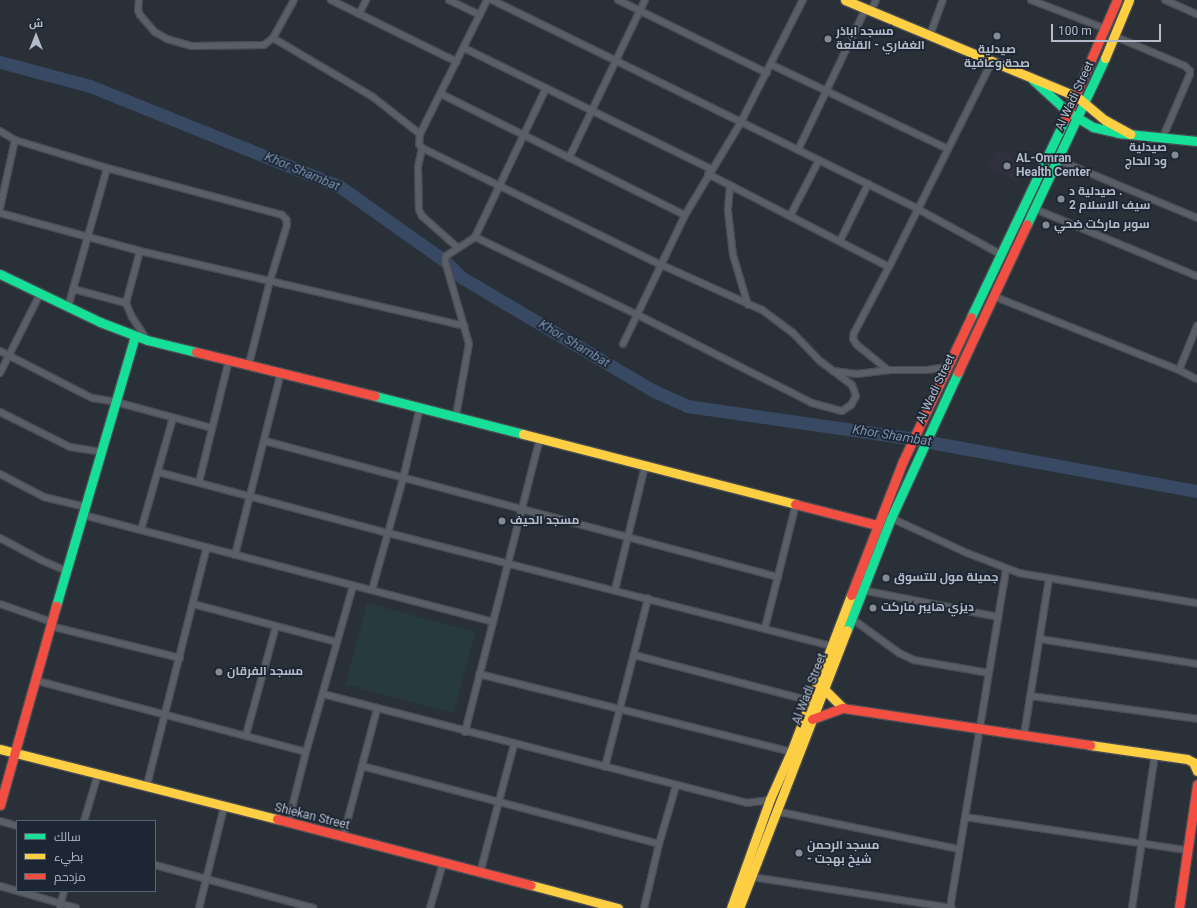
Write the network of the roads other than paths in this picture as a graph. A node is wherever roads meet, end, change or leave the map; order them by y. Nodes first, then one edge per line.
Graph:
1 (139, 0) edge
2 (294, 0) edge
3 (330, 0) edge
4 (366, 0) edge
5 (449, 0) edge
6 (487, 0) edge
7 (492, 0) edge
8 (618, 0) edge
9 (645, 0) edge
10 (803, 0) edge
11 (845, 0) edge
12 (876, 0) edge
13 (943, 0) edge
14 (1031, 0) edge
15 (1117, 0) edge
16 (1128, 0) edge
17 (1166, 0) edge
18 (869, 9) junction
19 (640, 11) junction
20 (359, 14) junction
21 (1197, 14) edge
22 (480, 15) junction
23 (1106, 29) junction
24 (930, 35) junction
25 (1114, 36) junction
26 (273, 38) junction
27 (464, 48) junction
28 (616, 60) junction
29 (992, 61) junction
30 (457, 62) junction
31 (772, 65) junction
32 (767, 73) junction
33 (1032, 79) junction
34 (546, 88) junction
35 (827, 91) junction
36 (441, 94) junction
37 (1076, 96) junction
38 (1086, 102) junction
39 (592, 110) junction
40 (1068, 112) junction
41 (1078, 119) junction
42 (741, 122) junction
43 (0, 132) edge
44 (420, 134) junction
45 (1130, 134) junction
46 (524, 135) junction
47 (1162, 137) junction
48 (14, 140) junction
49 (1197, 141) edge
50 (422, 148) junction
51 (948, 149) junction
52 (798, 150) junction
53 (569, 158) junction
54 (818, 160) junction
55 (1058, 160) junction
56 (107, 168) junction
57 (710, 172) junction
58 (868, 184) junction
59 (499, 186) junction
60 (730, 186) junction
61 (0, 208) edge
62 (918, 209) junction
63 (1035, 209) junction
64 (0, 213) edge
65 (685, 215) junction
66 (790, 216) junction
67 (1197, 218) edge
68 (88, 236) junction
69 (475, 236) junction
70 (840, 241) junction
71 (457, 247) junction
72 (140, 251) junction
73 (1000, 254) junction
74 (660, 264) junction
75 (889, 267) junction
76 (0, 274) edge
77 (1197, 276) edge
78 (270, 281) junction
79 (73, 289) junction
80 (40, 294) junction
81 (993, 296) junction
82 (126, 303) junction
83 (748, 304) junction
84 (68, 307) junction
85 (636, 314) junction
86 (464, 326) junction
87 (1197, 326) edge
88 (135, 336) junction
89 (147, 340) junction
90 (623, 344) dead end
91 (0, 351) edge
92 (9, 356) junction
93 (229, 360) junction
94 (249, 364) junction
95 (948, 367) junction
96 (888, 370) junction
97 (1179, 370) junction
98 (833, 371) junction
99 (281, 372) junction
100 (0, 373) edge
101 (1197, 379) edge
102 (116, 402) junction
103 (420, 407) junction
104 (0, 412) edge
105 (456, 416) junction
106 (174, 418) junction
107 (212, 428) junction
108 (540, 438) junction
109 (265, 441) junction
110 (101, 452) junction
111 (645, 466) junction
112 (158, 472) junction
113 (0, 474) edge
114 (403, 479) junction
115 (199, 482) junction
116 (251, 496) junction
117 (796, 504) junction
118 (522, 510) junction
119 (85, 511) junction
120 (891, 518) junction
121 (876, 525) junction
122 (141, 530) junction
123 (388, 533) junction
124 (627, 537) junction
125 (0, 538) edge
126 (207, 547) junction
127 (235, 555) junction
128 (508, 563) junction
129 (1006, 569) junction
130 (67, 571) junction
131 (778, 577) junction
132 (1049, 579) junction
133 (353, 586) junction
134 (372, 590) junction
135 (615, 590) junction
136 (862, 590) junction
137 (648, 598) junction
138 (1197, 603) edge
139 (0, 604) edge
140 (193, 604) junction
141 (998, 616) junction
142 (851, 618) junction
143 (493, 622) junction
144 (51, 624) junction
145 (276, 626) junction
146 (765, 628) junction
147 (1040, 639) junction
148 (337, 642) junction
149 (831, 646) junction
150 (634, 655) junction
151 (180, 658) junction
152 (1197, 664) edge
153 (989, 673) junction
154 (479, 674) junction
155 (34, 680) junction
156 (823, 688) junction
157 (323, 694) junction
158 (1030, 696) junction
159 (810, 701) junction
160 (843, 708) junction
161 (377, 709) junction
162 (620, 710) junction
163 (165, 714) junction
164 (812, 719) junction
165 (1197, 719) edge
166 (980, 729) junction
167 (465, 732) junction
168 (246, 735) junction
169 (1024, 735) junction
170 (514, 744) junction
171 (0, 749) edge
172 (306, 752) junction
173 (791, 752) junction
174 (15, 753) junction
175 (1154, 755) junction
176 (1195, 759) edge
177 (362, 766) junction
178 (605, 767) junction
179 (1197, 771) edge
180 (98, 774) junction
181 (1197, 784) edge
182 (147, 786) junction
183 (676, 786) junction
184 (1196, 799) edge
185 (774, 801) junction
186 (499, 802) junction
187 (0, 805) edge
188 (224, 806) junction
189 (775, 811) junction
190 (965, 817) junction
191 (84, 820) edge
192 (0, 821) edge
193 (288, 823) junction
194 (16, 826) edge
195 (343, 837) junction
196 (1142, 843) junction
197 (659, 844) junction
198 (959, 849) junction
199 (1187, 850) junction
200 (443, 864) junction
201 (156, 865) edge
202 (480, 873) junction
203 (752, 877) junction
204 (206, 878) junction
205 (0, 886) edge
206 (16, 891) edge
207 (18, 892) edge
208 (64, 892) edge
209 (899, 900) junction
210 (60, 906) edge
211 (76, 908) edge
212 (198, 908) edge
213 (313, 908) edge
214 (430, 908) edge
215 (618, 908) edge
216 (644, 908) edge
217 (730, 908) edge
218 (739, 908) edge
219 (898, 908) edge
220 (951, 908) edge
221 (1132, 908) edge
222 (1179, 908) edge

1 - 26 street
2 - 26 street
3 - 20 street
4 - 20 street
5 - 22 street
6 - 22 street
7 - 28 street
8 - 19 street
9 - 19 street
10 - 31 street
11 - 18 street
12 - 18 street
13 - 24 street
14 - 23 street
15 - 23 street, Al Wadi Street
16 - 25 street, Al Wadi Street
17 - 21 street
18 - 24 street
18 - 35 street
19 - 28 street
19 - 32 street
20 - 30 street
22 - 27 street
23 - 37 street, Al Wadi Street
24 - 29 street
25 - 38 street, Al Wadi Street
25 - 47 street
26 - 44 street
27 - 30 street
27 - 34 street
28 - 39 street
28 - 42 street
29 - 33 street
29 - 51 street
30 - 36 street
31 - 32 street
31 - 35 street
32 - 42 street
33 - 37 street
33 - 40 street
34 - 39 street
34 - 46 street
35 - 51 street
35 - 52 street
36 - 44 street
36 - 46 street
37 - 38 street
37 - 40 street, Al Wadi Street
38 - 41 street, Al Wadi Street
38 - 45 street
39 - 53 street
39 - 57 street
40 - 41 street
40 - 73 street, Al Wadi Street
41 - 45 street
41 - 55 street, Al Wadi Street
42 - 52 street
42 - 57 street
43 - 48 street
44 - 50 street
45 - 47 street
46 - 53 street
46 - 59 street
47 - 49 street
48 - 56 street
48 - 61 street
50 - 59 street
50 - 71 street
51 - 62 street
52 - 54 street
53 - 65 street
54 - 58 street
54 - 66 street
55 - 63 street, Al Wadi Street
55 - 67 street
56 - 68 street
56 - 78 street
57 - 60 street
57 - 65 street
58 - 62 street
58 - 70 street
59 - 69 street
59 - 74 street
60 - 66 street
60 - 83 street
62 - 73 street
62 - 75 street
63 - 77 street
63 - 81 street, Al Wadi Street
64 - 68 street
65 - 74 street
66 - 70 street
68 - 72 street
68 - 79 street
69 - 71 street
69 - 85 street
70 - 75 street
71 - 86 street
72 - 78 street
72 - 82 street
73 - 95 street, Al Wadi Street
74 - 83 street
74 - 85 street
75 - 96 street
76 - 80 street
78 - 86 street
78 - 94 street
79 - 82 street
79 - 84 street
80 - 84 street
80 - 92 street
81 - 97 street
81 - 120 street, Al Wadi Street
82 - 89 street
83 - 98 street
84 - 88 street
85 - 90 street
85 - 98 street
86 - 105 street
87 - 97 street
88 - 89 street
88 - 102 street
89 - 93 street
91 - 92 street
92 - 100 street
92 - 102 street
93 - 94 street
93 - 107 street
94 - 99 street
95 - 96 street
95 - 121 street, Al Wadi Street
96 - 98 street
97 - 101 street
99 - 103 street
99 - 109 street
102 - 106 street
102 - 110 street
103 - 105 street
103 - 114 street
104 - 110 street
105 - 108 street
106 - 107 street
106 - 112 street
107 - 115 street
108 - 111 street
108 - 118 street
109 - 114 street
109 - 116 street
110 - 119 street
111 - 117 street
111 - 124 street
112 - 115 street
112 - 122 street
113 - 119 street
114 - 118 street
114 - 123 street
115 - 116 street
116 - 123 street
116 - 127 street
117 - 121 street
117 - 131 street
118 - 124 street
118 - 128 street
119 - 122 street
119 - 130 street
120 - 129 street
120 - 136 street, Al Wadi Street
121 - 149 street, Al Wadi Street
122 - 126 street
123 - 128 street
123 - 134 street
124 - 131 street
124 - 135 street
125 - 130 street
126 - 127 street
126 - 140 street
127 - 133 street
128 - 135 street
128 - 143 street
129 - 132 street
129 - 141 street
130 - 144 street
131 - 146 street
132 - 138 street
132 - 147 street
133 - 134 street
133 - 148 street
134 - 143 street
135 - 137 street
136 - 141 street
136 - 142 street, Al Wadi Street
137 - 146 street
137 - 150 street
139 - 144 street
140 - 145 street
140 - 151 street
141 - 153 street
142 - 153 street
142 - 156 street, Al Wadi Street
143 - 154 street
144 - 151 street
144 - 155 street
145 - 148 street
145 - 168 street
146 - 149 street
147 - 152 street
147 - 158 street
148 - 157 street
149 - 159 street, Al Wadi Street
150 - 159 street
150 - 162 street
151 - 163 street
153 - 166 street
154 - 162 street
154 - 167 street
155 - 163 street
155 - 174 street
156 - 160 street
156 - 164 street, Al Wadi Street
157 - 161 street
157 - 172 street
158 - 165 street
158 - 169 street
159 - 173 street, Al Wadi Street
160 - 164 street
160 - 166 street
161 - 167 street
161 - 177 street
162 - 173 street
162 - 178 street
163 - 168 street
163 - 182 street
164 - 185 street, Al Wadi Street
166 - 169 street
166 - 190 street
167 - 170 street
168 - 172 street
169 - 175 street
170 - 178 street
170 - 186 street
171 - 174 street, Shiekan Street
172 - 193 street
173 - 185 street, Al Wadi Street
174 - 180 street, Shiekan Street
174 - 187 street
175 - 176 street
175 - 196 street
176 - 179 street
177 - 186 street
177 - 195 street
178 - 183 street
180 - 182 street, Shiekan Street
180 - 191 street
181 - 184 street
182 - 188 street, Shiekan Street
183 - 185 street
183 - 197 street
184 - 199 street
185 - 189 street, Al Wadi Street
185 - 217 street, Al Wadi Street
186 - 197 street
186 - 202 street
188 - 193 street, Shiekan Street
188 - 204 street
189 - 198 street
189 - 203 street, Al Wadi Street
190 - 196 street
190 - 198 street
192 - 194 street
193 - 195 street, Shiekan Street
195 - 200 street, Shiekan Street
196 - 199 street
196 - 221 street
197 - 216 street
198 - 220 street
199 - 222 street
200 - 202 street, Shiekan Street
200 - 214 street
201 - 204 street
202 - 215 street, Shiekan Street
203 - 209 street
203 - 218 street, Al Wadi Street
204 - 212 street
204 - 213 street
205 - 206 street
207 - 210 street
208 - 210 street
209 - 219 street
209 - 220 street
210 - 211 street

